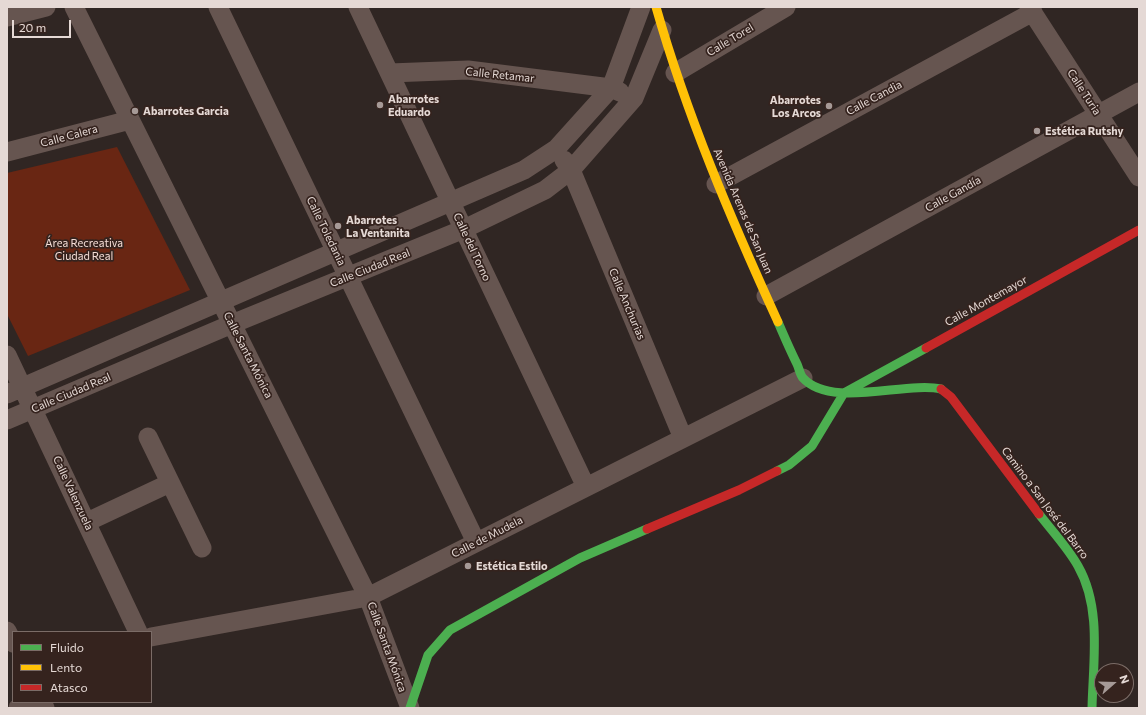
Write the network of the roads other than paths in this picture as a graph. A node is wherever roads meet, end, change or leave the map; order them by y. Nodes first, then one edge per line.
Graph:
1 (46, 7) edge
2 (74, 7) edge
3 (218, 7) edge
4 (358, 7) edge
5 (641, 7) edge
6 (656, 7) edge
7 (786, 7) edge
8 (1031, 10) edge
9 (7, 17) edge
10 (662, 30) junction
11 (390, 73) junction
12 (675, 73) junction
13 (611, 88) junction
14 (1139, 92) edge
15 (634, 98) junction
16 (1099, 115) junction
17 (130, 120) junction
18 (556, 149) junction
19 (7, 152) edge
20 (571, 170) junction
21 (1139, 178) edge
22 (716, 184) junction
23 (451, 202) junction
24 (464, 229) junction
25 (1139, 230) edge
26 (336, 251) junction
27 (348, 277) junction
28 (766, 296) junction
29 (220, 300) junction
30 (232, 324) junction
31 (7, 355) edge
32 (803, 378) junction
33 (15, 391) edge
34 (844, 393) junction
35 (34, 409) junction
36 (7, 420) edge
37 (148, 437) dead end
38 (683, 438) junction
39 (170, 483) junction
40 (586, 487) junction
41 (87, 522) junction
42 (476, 542) junction
43 (202, 548) dead end
44 (368, 597) junction
45 (7, 631) edge
46 (138, 631) edge
47 (152, 637) edge
48 (12, 641) edge
49 (410, 708) edge
50 (1092, 708) edge

1 - 9 street
2 - 17 street, Calle Santa Mónica
3 - 26 street, Calle Toledania
4 - 11 street, Calle del Torno
5 - 13 street
6 - 10 street, Avenida Arenas de San Juan
7 - 12 street, Calle Torel
8 - 16 street, Calle Turia
8 - 22 street, Calle Candia
10 - 12 street, Avenida Arenas de San Juan
10 - 15 street, Calle Ciudad Real
11 - 13 street, Calle Retamar
11 - 23 street, Calle del Torno
12 - 22 street, Avenida Arenas de San Juan
13 - 15 street, Calle Retamar
13 - 18 street
14 - 16 street, Calle Gandía
15 - 20 street, Calle Ciudad Real
16 - 21 street, Calle Turia
16 - 28 street, Calle Gandía
17 - 19 street, Calle Calera
17 - 29 street, Calle Santa Mónica
18 - 20 street, Calle Anchurias
18 - 23 street
20 - 24 street, Calle Ciudad Real
20 - 38 street, Calle Anchurias
22 - 28 street, Avenida Arenas de San Juan
23 - 24 street, Calle del Torno
23 - 26 street
24 - 27 street, Calle Ciudad Real
24 - 40 street, Calle del Torno
25 - 34 street, Calle Montemayor
26 - 27 street, Calle Toledania
26 - 29 street
27 - 30 street, Calle Ciudad Real
27 - 42 street, Calle Toledania
28 - 32 street, Avenida Arenas de San Juan
29 - 30 street, Calle Santa Mónica
29 - 33 street
30 - 35 street, Calle Ciudad Real
30 - 44 street, Calle Santa Mónica
31 - 33 street, Calle Valenzuela
32 - 34 street
32 - 38 street, Calle de Mudela
33 - 35 street, Calle Valenzuela
34 - 49 street
34 - 50 street, Camino a San José del Barro
35 - 36 street, Calle Ciudad Real
35 - 41 street, Calle Valenzuela
37 - 39 street
38 - 40 street, Calle de Mudela
39 - 41 street
39 - 43 street
40 - 42 street, Calle de Mudela
41 - 46 street, Calle Valenzuela
42 - 44 street, Calle de Mudela
44 - 47 street, Calle de Mudela
44 - 49 street, Calle Santa Mónica
45 - 48 street

